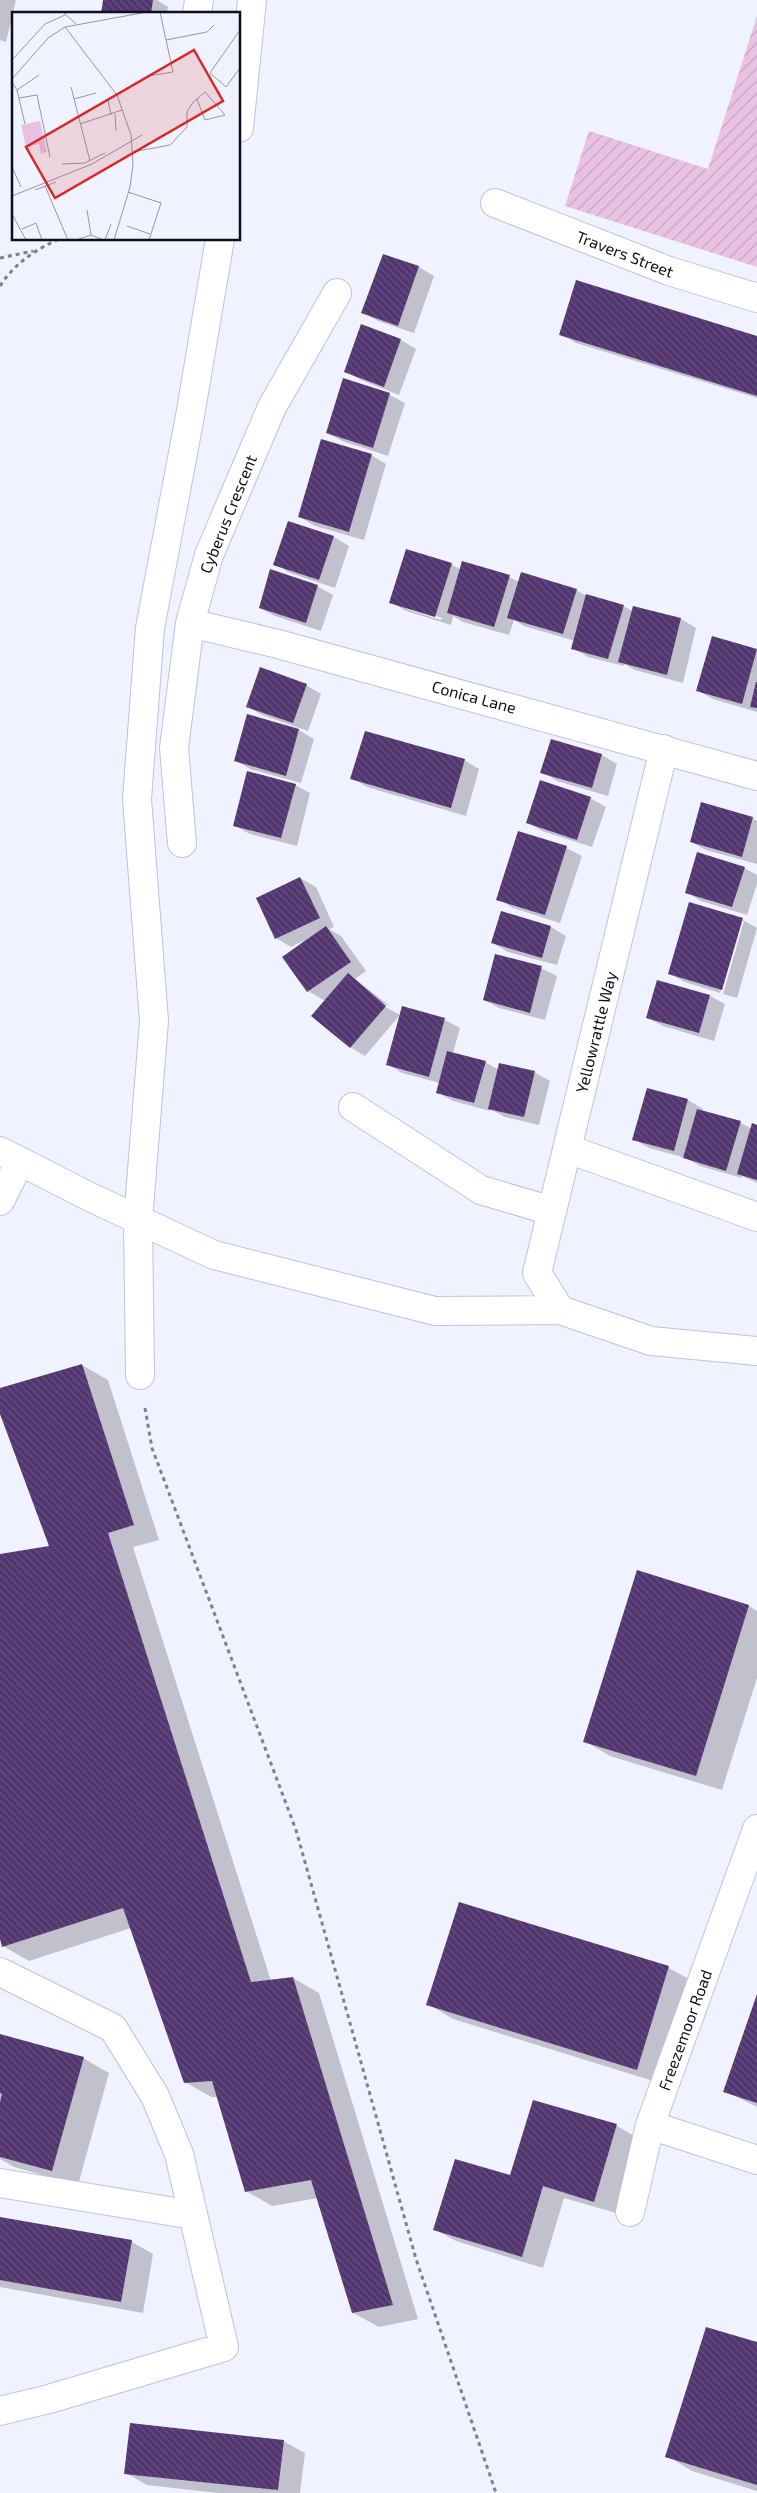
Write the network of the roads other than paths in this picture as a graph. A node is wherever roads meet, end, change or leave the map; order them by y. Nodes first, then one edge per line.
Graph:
1 (252, 0) edge
2 (240, 118) edge
3 (495, 203) dead end
4 (220, 240) edge
5 (337, 293) dead end
6 (757, 298) edge
7 (190, 623) junction
8 (664, 748) junction
9 (757, 776) edge
10 (182, 843) dead end
11 (353, 1107) dead end
12 (568, 1149) junction
13 (10, 1156) edge
14 (0, 1202) edge
15 (552, 1211) junction
16 (757, 1217) edge
17 (138, 1220) junction
18 (560, 1310) junction
19 (757, 1350) edge
20 (140, 1375) road end
21 (757, 1829) edge
22 (0, 1972) edge
23 (650, 2126) junction
24 (757, 2160) edge
25 (0, 2183) edge
26 (630, 2212) dead end
27 (194, 2215) junction
28 (0, 2411) edge

1 - 2 street
3 - 6 street, Travers Street
4 - 17 street
5 - 7 street, Cyberus Crescent
7 - 8 street, Conica Lane
7 - 10 street, Cyberus Crescent
8 - 9 street, Conica Lane
8 - 12 street, Yellowrattle Way
11 - 15 street
12 - 15 street, Yellowrattle Way
12 - 16 street
13 - 14 street
13 - 17 street
15 - 18 street, Yellowrattle Way
17 - 18 street
17 - 20 street
18 - 19 street
21 - 23 street, Freezemoor Road
22 - 27 street
23 - 24 street
23 - 26 street, Freezemoor Road
25 - 27 street
27 - 28 street

